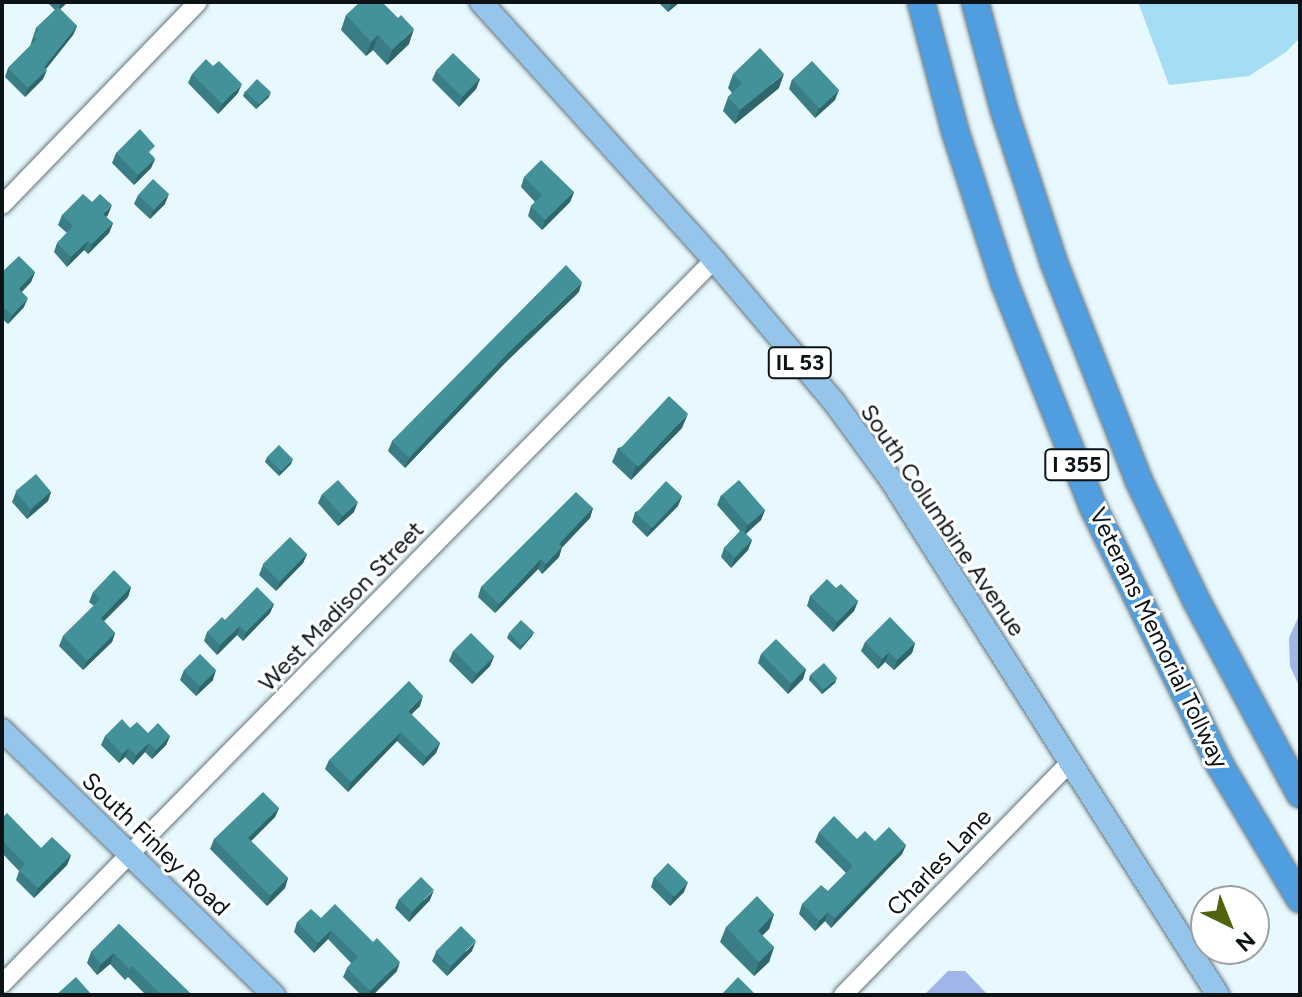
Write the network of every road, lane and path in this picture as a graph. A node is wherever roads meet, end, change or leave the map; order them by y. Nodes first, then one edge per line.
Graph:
1 (198, 2) edge
2 (481, 2) edge
3 (921, 2) edge
4 (975, 2) edge
5 (2, 205) edge
6 (714, 260) junction
7 (2, 730) edge
8 (1070, 762) junction
9 (1300, 794) edge
10 (130, 855) junction
11 (1300, 899) edge
12 (2, 984) edge
13 (274, 995) edge
14 (843, 995) edge
15 (1218, 995) edge

1 - 5 street
2 - 6 main road, South Columbine Avenue / IL 53
3 - 11 highway, Veterans Memorial Tollway / I 355
4 - 9 highway, Veterans Memorial Tollway / I 355
6 - 8 main road, South Columbine Avenue / IL 53
6 - 10 street, West Madison Street
7 - 10 main road, South Finley Road
8 - 14 street, Charles Lane
8 - 15 main road, South Columbine Avenue / IL 53
10 - 12 street, West Madison Street
10 - 13 main road, South Finley Road

